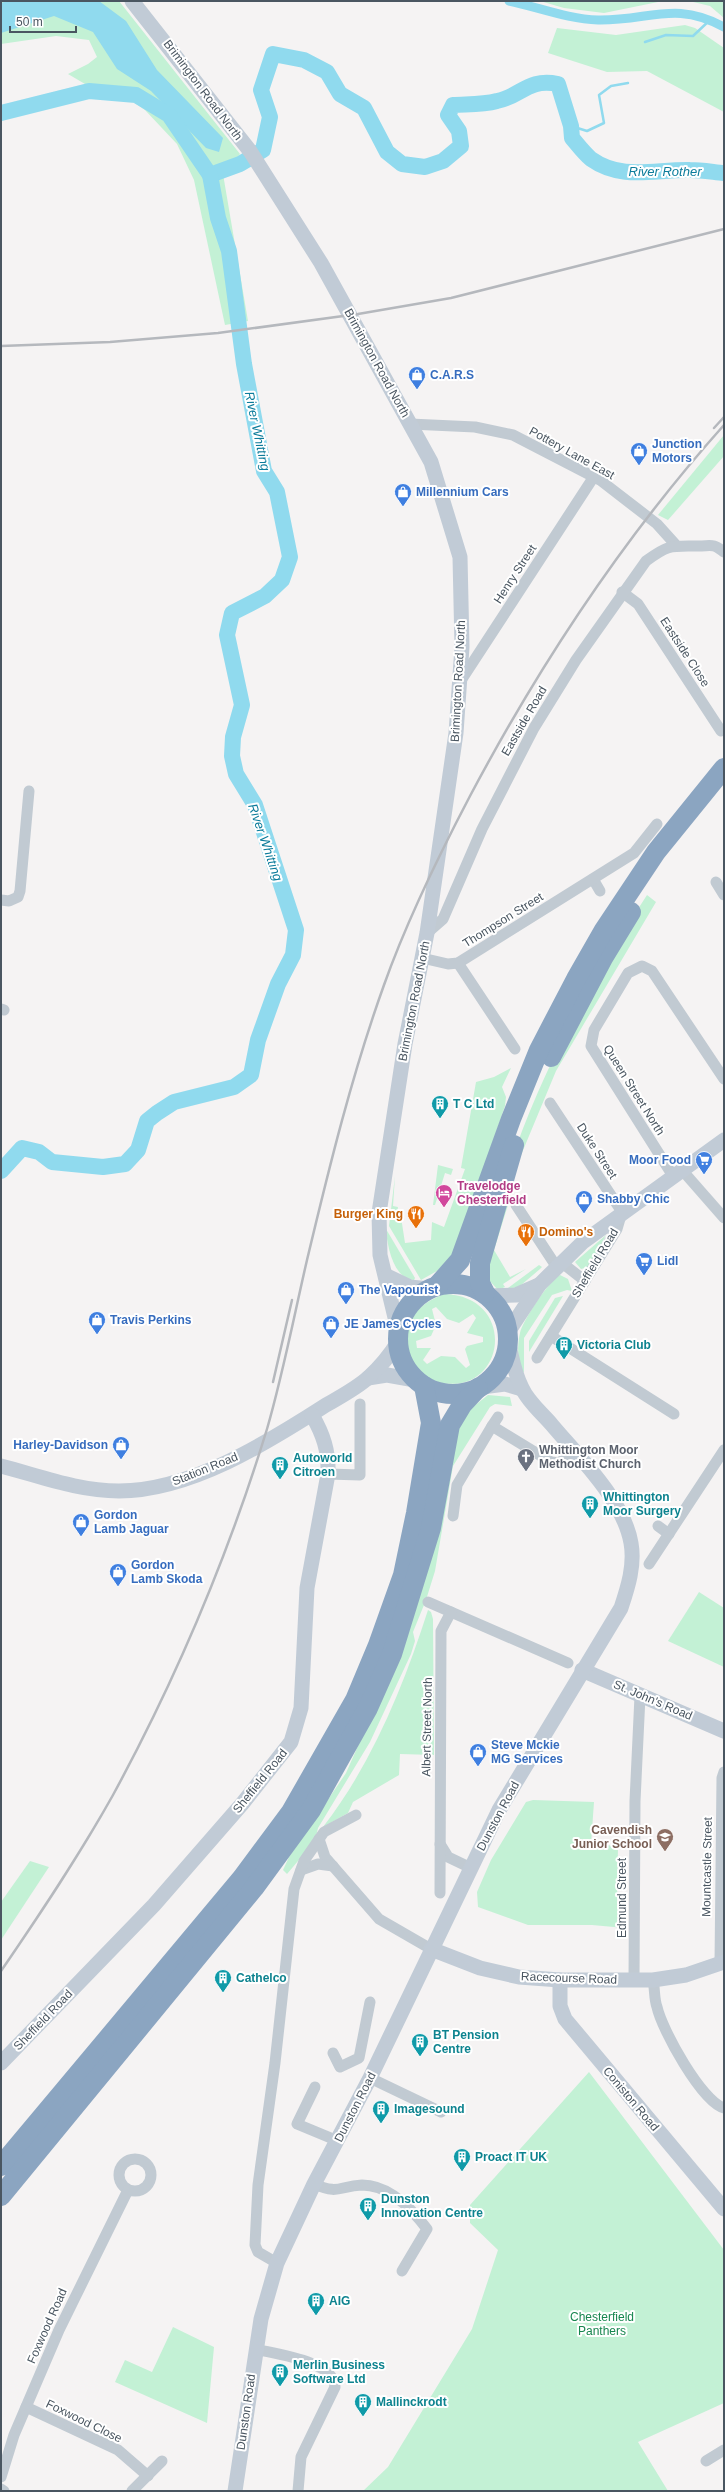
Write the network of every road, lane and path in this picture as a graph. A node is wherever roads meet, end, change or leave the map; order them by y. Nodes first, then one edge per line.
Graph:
1 (132, 1) edge
2 (410, 424) junction
3 (593, 478) junction
4 (675, 544) junction
5 (724, 552) edge
6 (622, 592) junction
7 (459, 684) junction
8 (721, 730) dead end
9 (724, 768) edge
10 (724, 789) edge
11 (29, 791) dead end
12 (657, 824) dead end
13 (593, 879) junction
14 (716, 882) dead end
15 (600, 891) dead end
16 (724, 895) edge
17 (1, 900) edge
18 (427, 933) junction
19 (422, 958) junction
20 (458, 963) junction
21 (515, 1049) dead end
22 (724, 1079) edge
23 (550, 1103) dead end
24 (724, 1140) edge
25 (678, 1173) junction
26 (516, 1205) dead end
27 (622, 1212) junction
28 (724, 1218) edge
29 (558, 1264) junction
30 (386, 1276) junction
31 (585, 1281) junction
32 (539, 1285) junction
33 (433, 1288) junction
34 (487, 1295) junction
35 (398, 1336) junction
36 (551, 1336) junction
37 (508, 1337) junction
38 (537, 1358) dead end
39 (368, 1378) junction
40 (420, 1383) junction
41 (480, 1388) junction
42 (522, 1390) junction
43 (360, 1404) dead end
44 (674, 1414) dead end
45 (312, 1415) junction
46 (724, 1450) edge
47 (574, 1452) junction
48 (1, 1466) edge
49 (328, 1474) junction
50 (453, 1516) dead end
51 (658, 1526) dead end
52 (669, 1534) junction
53 (649, 1564) dead end
54 (428, 1602) dead end
55 (451, 1612) junction
56 (568, 1663) dead end
57 (582, 1670) junction
58 (640, 1696) junction
59 (724, 1731) edge
60 (724, 1772) edge
61 (356, 1815) dead end
62 (319, 1839) junction
63 (439, 1844) junction
64 (333, 1866) junction
65 (471, 1868) junction
66 (301, 1870) junction
67 (440, 1893) dead end
68 (431, 1949) junction
69 (722, 1962) edge
70 (560, 1980) junction
71 (634, 1980) junction
72 (654, 1980) junction
73 (370, 2002) dead end
74 (333, 2053) dead end
75 (358, 2058) junction
76 (1, 2063) edge
77 (372, 2073) junction
78 (315, 2087) dead end
79 (724, 2108) edge
80 (441, 2112) dead end
81 (338, 2140) junction
82 (1, 2166) edge
83 (314, 2184) junction
84 (128, 2190) dead end
85 (1, 2196) edge
86 (724, 2209) edge
87 (277, 2263) junction
88 (402, 2271) dead end
89 (255, 2349) junction
90 (26, 2407) junction
91 (724, 2450) edge
92 (162, 2461) dead end
93 (706, 2461) dead end
94 (148, 2476) junction
95 (1, 2477) edge
96 (1, 2489) edge
97 (4, 2491) edge
98 (132, 2491) edge
99 (235, 2491) edge
100 (298, 2491) edge

1 - 2 main road, Brimington Road North
2 - 3 street, Pottery Lane East
2 - 7 main road, Brimington Road North
3 - 4 street, Pottery Lane East
3 - 7 street, Henry Street
4 - 5 street
4 - 6 street, Eastside Road
6 - 8 street, Eastside Close
6 - 18 street, Eastside Road
7 - 18 main road, Brimington Road North
9 - 33 highway
10 - 34 highway
11 - 17 street
12 - 13 street, Thompson Street
13 - 15 street
13 - 20 street, Thompson Street
14 - 16 street
18 - 19 main road, Brimington Road North
19 - 20 street, Thompson Street
19 - 30 main road, Brimington Road North
20 - 21 street
22 - 25 street, Queen Street North
23 - 27 street, Duke Street
24 - 25 main road, Sheffield Road
25 - 27 main road, Sheffield Road
25 - 28 street, Queen Street North
26 - 29 street
27 - 29 main road
27 - 31 street, Sheffield Road
29 - 31 street
29 - 32 main road
30 - 33 main road
30 - 35 main road, Brimington Road North
31 - 36 street, Sheffield Road
32 - 34 main road
32 - 37 main road
33 - 34 highway
33 - 35 highway
34 - 37 highway
35 - 39 main road, Station Road
35 - 40 highway
36 - 38 street, Sheffield Road
36 - 44 street
37 - 41 highway
37 - 42 main road, Dunston Road
39 - 40 main road, Station Road
39 - 45 main road, Station Road
40 - 41 highway
40 - 82 highway
41 - 42 main road
41 - 85 highway
42 - 47 main road, Dunston Road
43 - 49 street
45 - 48 main road, Station Road
45 - 49 main road, Sheffield Road
46 - 52 street
47 - 50 street
47 - 57 main road, Dunston Road
49 - 76 main road, Sheffield Road
51 - 52 street
52 - 53 street
54 - 55 street
55 - 56 street
55 - 63 street, Albert Street North
57 - 58 main road, St. John's Road
57 - 65 main road, Dunston Road
58 - 59 main road, St. John's Road
58 - 71 street, Edmund Street
60 - 69 street, Mountcastle Street
61 - 62 street
62 - 64 street, Racecourse Road
62 - 66 street
63 - 65 street
63 - 67 street, Albert Street North
64 - 66 street
64 - 68 street, Racecourse Road
65 - 68 main road, Dunston Road
66 - 87 street
68 - 70 main road, Racecourse Road
68 - 77 main road, Dunston Road
69 - 72 main road, Racecourse Road
70 - 71 main road, Racecourse Road
70 - 86 main road, Coniston Road
71 - 72 main road, Racecourse Road
72 - 79 street
73 - 75 street
74 - 75 street
75 - 77 street
77 - 80 street
77 - 81 main road, Dunston Road
78 - 81 street
81 - 83 main road, Dunston Road
83 - 87 main road, Dunston Road
83 - 88 street
84 - 90 street, Foxwood Road
87 - 89 main road, Dunston Road
89 - 99 main road, Dunston Road
89 - 100 street
90 - 94 street, Foxwood Close
90 - 95 street, Foxwood Road
91 - 93 street
92 - 94 street
94 - 98 street
96 - 97 street

